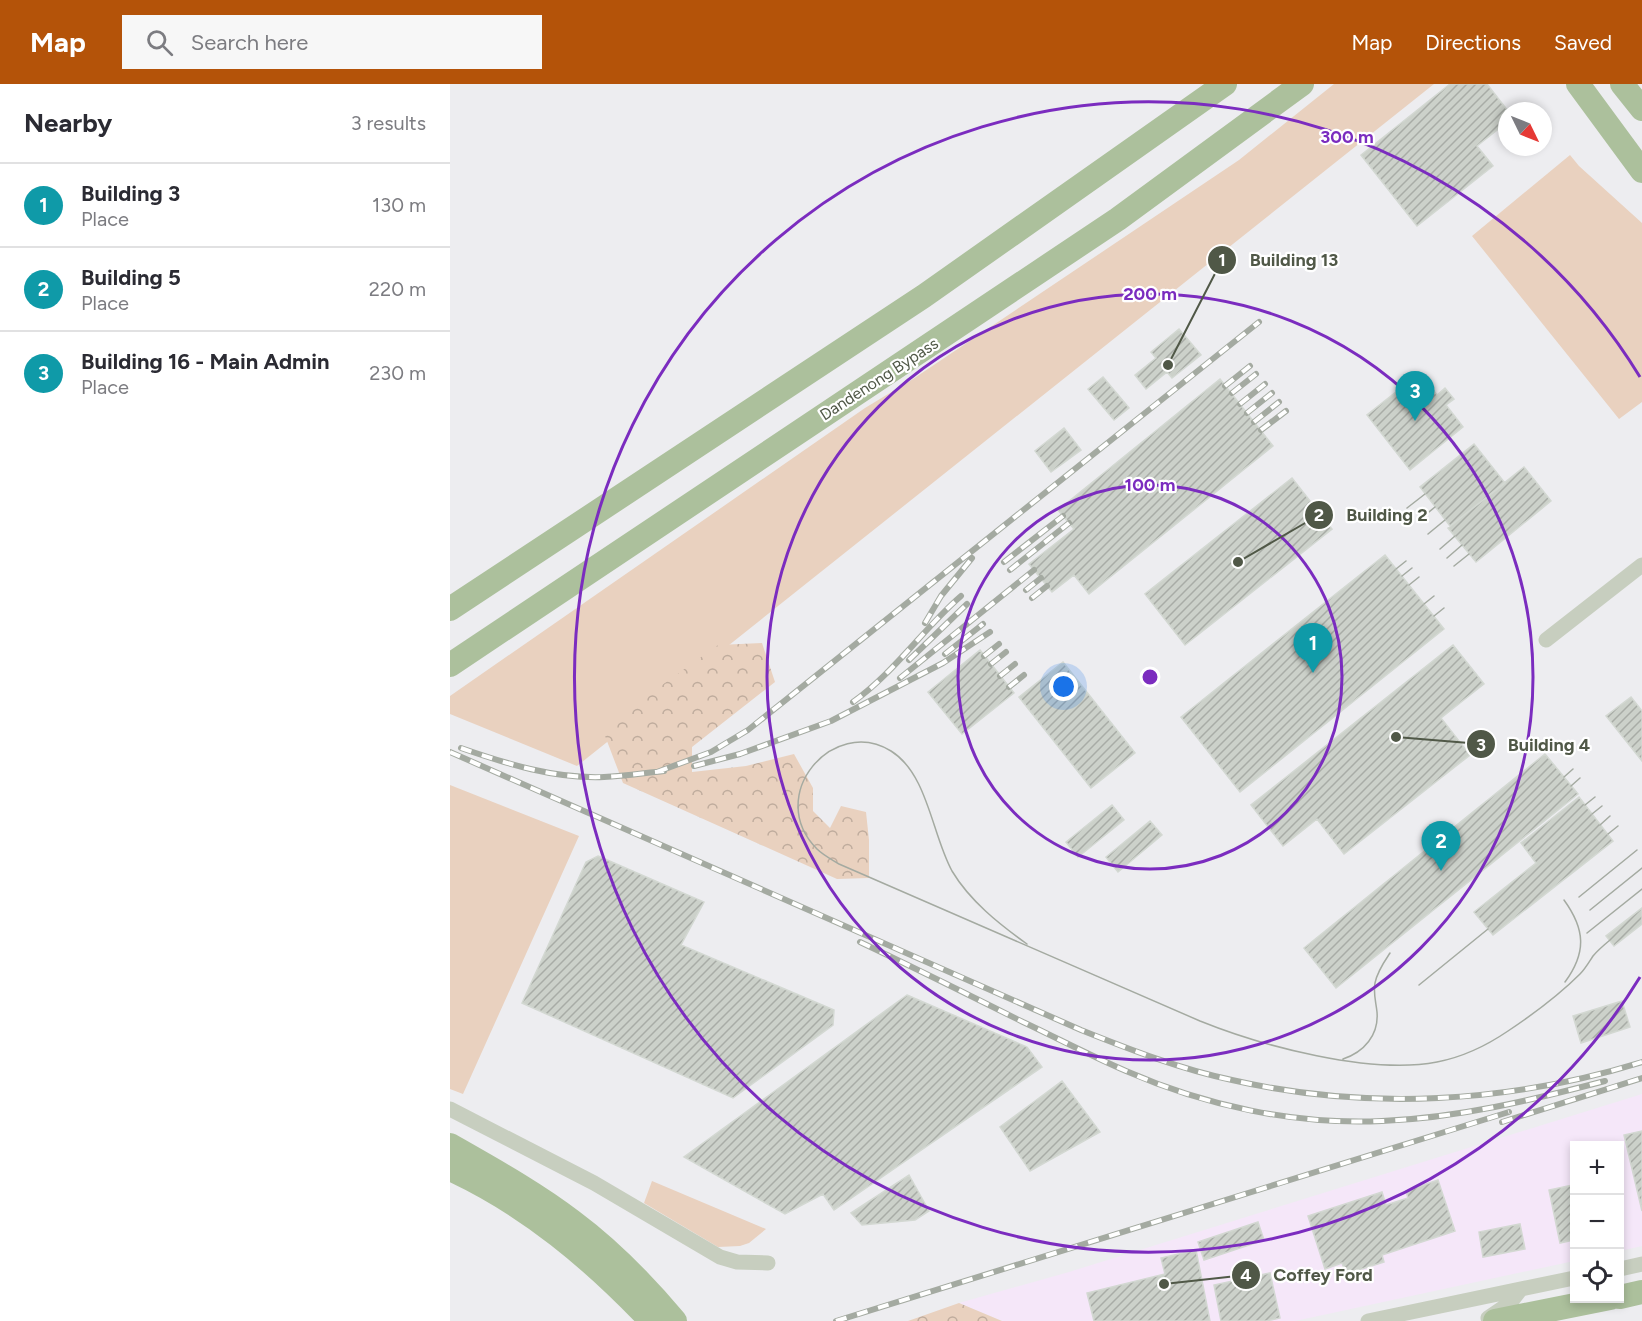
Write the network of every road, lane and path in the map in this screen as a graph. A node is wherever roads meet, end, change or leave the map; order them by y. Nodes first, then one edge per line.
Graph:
1 (1225, 84) edge
2 (1302, 84) edge
3 (1578, 84) edge
4 (1622, 84) edge
5 (1642, 109) edge
6 (1642, 171) edge
7 (1642, 565) edge
8 (450, 609) edge
9 (1546, 640) dead end
10 (450, 665) edge
11 (450, 1109) edge
12 (450, 1145) edge
13 (450, 1169) edge
14 (768, 1263) dead end
15 (1642, 1264) edge
16 (1624, 1268) edge
17 (1570, 1279) edge
18 (1521, 1289) junction
19 (1642, 1292) edge
20 (1624, 1296) edge
21 (1589, 1303) edge
22 (651, 1321) edge
23 (675, 1321) edge
24 (1368, 1321) edge
25 (1485, 1321) edge
26 (1495, 1321) edge

1 - 8 highway
2 - 10 highway, Dandenong Bypass
3 - 6 highway
4 - 5 highway
7 - 9 street
11 - 14 street
12 - 23 highway
13 - 22 highway
15 - 16 street
17 - 18 street
18 - 24 street
18 - 25 street
19 - 20 highway
21 - 26 highway

